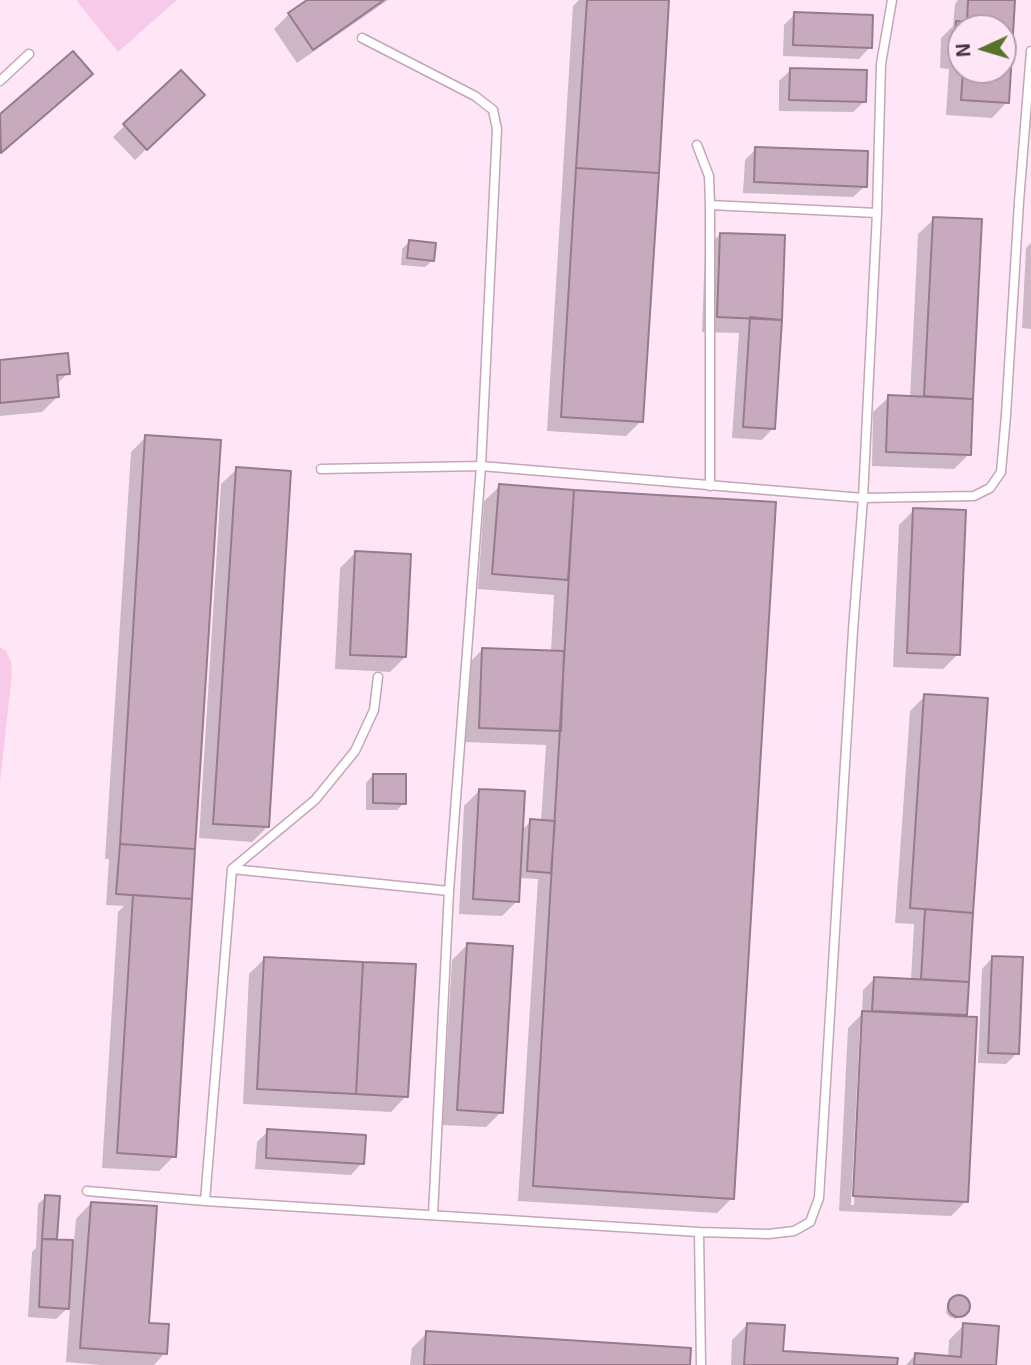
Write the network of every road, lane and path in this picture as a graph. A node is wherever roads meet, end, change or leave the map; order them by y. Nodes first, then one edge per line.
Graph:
1 (892, 0) edge
2 (362, 38) dead end
3 (1031, 51) edge
4 (29, 54) dead end
5 (0, 81) edge
6 (697, 145) dead end
7 (1019, 202) junction
8 (1031, 202) edge
9 (710, 205) junction
10 (877, 212) junction
11 (481, 467) junction
12 (321, 469) dead end
13 (710, 486) junction
14 (863, 498) junction
15 (378, 677) dead end
16 (232, 869) junction
17 (449, 891) junction
18 (87, 1191) dead end
19 (205, 1201) junction
20 (433, 1215) junction
21 (699, 1232) junction
22 (701, 1365) edge

1 - 10 lane
2 - 11 lane
3 - 7 lane
4 - 5 lane
6 - 9 lane
7 - 8 lane
7 - 14 lane
9 - 10 lane
9 - 13 lane
10 - 14 lane
11 - 12 lane
11 - 13 lane
11 - 17 lane
13 - 14 lane
14 - 21 lane
15 - 16 lane
16 - 17 lane
16 - 19 lane
17 - 20 lane
18 - 19 lane
19 - 20 lane
20 - 21 lane
21 - 22 lane

